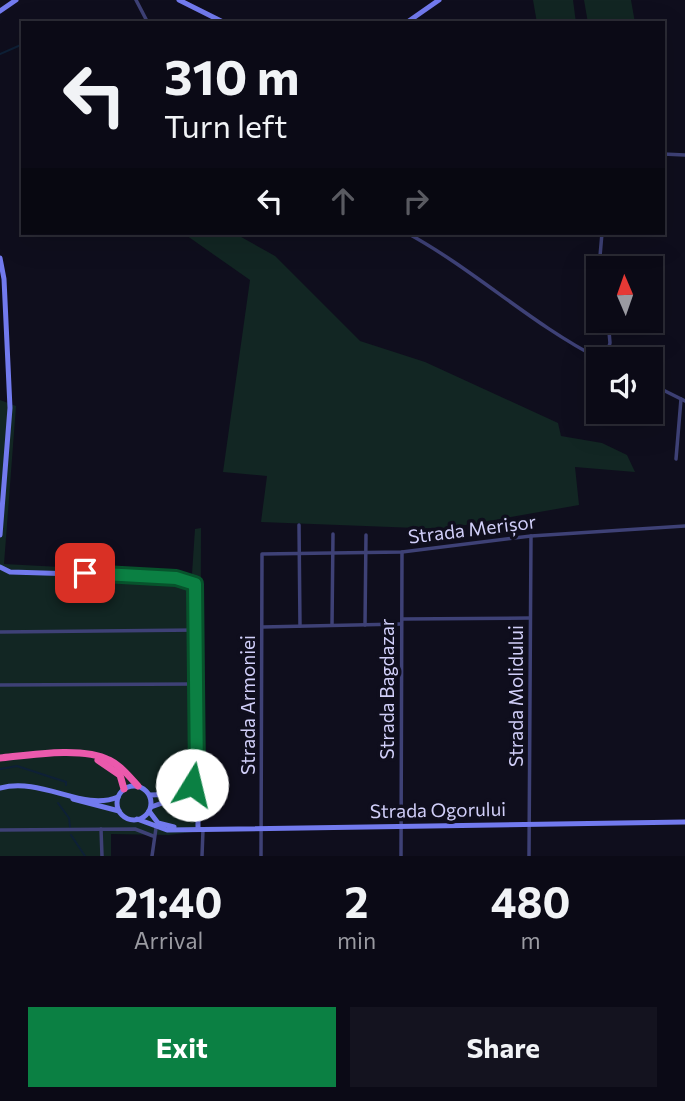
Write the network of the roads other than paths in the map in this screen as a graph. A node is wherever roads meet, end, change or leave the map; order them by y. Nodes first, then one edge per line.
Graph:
1 (16, 0) edge
2 (136, 0) edge
3 (179, 0) edge
4 (439, 0) edge
5 (0, 11) edge
6 (147, 21) edge
7 (221, 21) edge
8 (409, 21) edge
9 (665, 154) edge
10 (685, 155) edge
11 (410, 235) edge
12 (602, 235) edge
13 (600, 256) edge
14 (0, 258) edge
15 (586, 350) edge
16 (663, 390) edge
17 (683, 400) edge
18 (677, 459) dead end
19 (1, 499) edge
20 (299, 525) dead end
21 (685, 526) edge
22 (332, 534) dead end
23 (0, 535) edge
24 (366, 535) dead end
25 (531, 536) junction
26 (366, 552) junction
27 (402, 552) junction
28 (332, 553) junction
29 (262, 554) joint
30 (299, 554) junction
31 (0, 568) edge
32 (530, 618) junction
33 (401, 622) junction
34 (332, 625) junction
35 (365, 625) junction
36 (262, 626) junction
37 (300, 626) junction
38 (197, 629) junction
39 (0, 632) edge
40 (196, 684) junction
41 (0, 685) edge
42 (60, 754) junction
43 (0, 759) edge
44 (197, 777) junction
45 (192, 785) junction
46 (138, 786) junction
47 (0, 788) edge
48 (124, 789) junction
49 (51, 790) junction
50 (149, 795) junction
51 (118, 797) junction
52 (150, 809) junction
53 (119, 811) junction
54 (137, 820) junction
55 (685, 822) edge
56 (530, 824) junction
57 (401, 826) junction
58 (262, 827) junction
59 (156, 828) junction
60 (190, 828) junction
61 (101, 829) junction
62 (0, 830) edge
63 (201, 830) junction
64 (153, 836) junction
65 (102, 856) edge
66 (152, 856) edge
67 (202, 856) edge
68 (261, 856) edge
69 (401, 856) edge
70 (530, 856) edge

1 - 5 street
2 - 6 street
3 - 7 street
4 - 8 street
9 - 10 street
11 - 15 street
12 - 13 street
14 - 19 street
16 - 17 street
17 - 18 street
19 - 23 street
20 - 30 street
21 - 25 street, Strada Merișor
22 - 28 street
24 - 26 street
25 - 27 street, Strada Merișor
25 - 32 street, Strada Molidului
26 - 27 street, Strada Merișor
26 - 28 street, Strada Merișor
26 - 35 street
27 - 33 street, Strada Bagdazar
28 - 30 street, Strada Merișor
28 - 34 street
29 - 30 street, Strada Merișor
29 - 36 street, Strada Armoniei
30 - 37 street
31 - 38 street
32 - 33 street
32 - 56 street, Strada Molidului
33 - 35 street
33 - 57 street, Strada Bagdazar
34 - 35 street
34 - 37 street
36 - 37 street
36 - 58 street, Strada Armoniei
38 - 39 street
38 - 40 street
40 - 41 street
40 - 44 street
42 - 43 highway
42 - 46 highway
42 - 48 highway
44 - 45 street
44 - 63 street
45 - 50 street
45 - 52 street
46 - 48 street
46 - 50 street
47 - 49 street
48 - 51 street
49 - 51 street
49 - 53 street
50 - 52 street
51 - 53 street
52 - 54 street
52 - 60 street, Strada Ogorului
53 - 54 street
54 - 59 street, Strada Ogorului
55 - 56 street, Strada Ogorului
56 - 57 street, Strada Ogorului
56 - 70 street, Strada Molidului
57 - 58 street, Strada Ogorului
57 - 69 street, Strada Bagdazar
58 - 63 street, Strada Ogorului
58 - 68 street, Strada Armoniei
59 - 60 street, Strada Ogorului
59 - 64 street
60 - 63 street, Strada Ogorului
61 - 62 street
61 - 64 street
61 - 65 street
63 - 67 street
64 - 66 street

